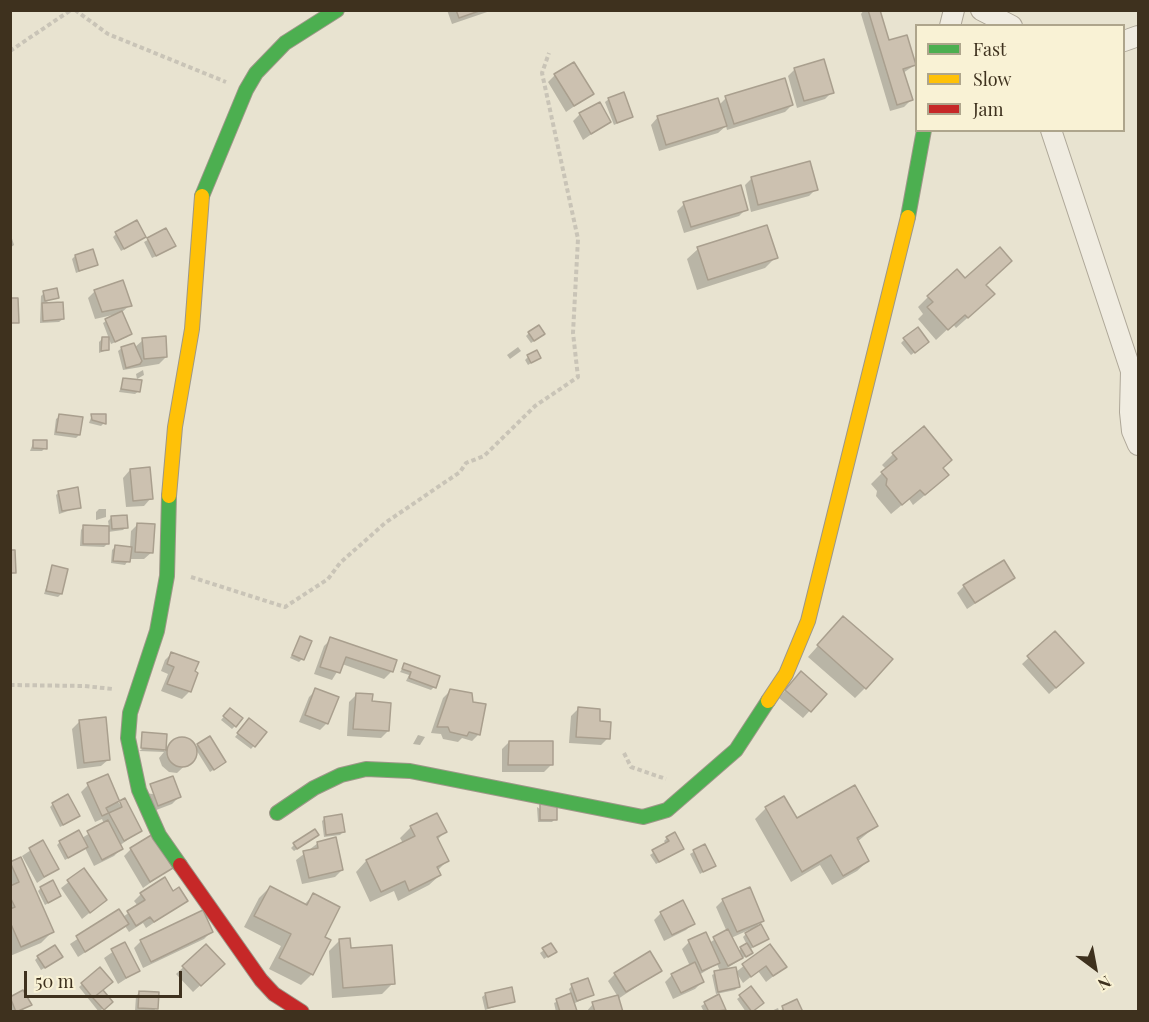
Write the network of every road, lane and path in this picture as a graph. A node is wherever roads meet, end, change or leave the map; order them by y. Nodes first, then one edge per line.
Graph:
1 (73, 10) edge
2 (337, 10) edge
3 (981, 10) edge
4 (1008, 24) edge
5 (10, 51) edge
6 (549, 53) dead end
7 (246, 90) junction
8 (924, 132) edge
9 (1052, 132) edge
10 (1138, 445) edge
11 (167, 569) junction
12 (10, 685) edge
13 (137, 692) junction
14 (624, 753) dead end
15 (699, 784) junction
16 (277, 813) dead end
17 (302, 1011) edge

1 - 5 path
1 - 7 path
2 - 7 street
3 - 4 street
6 - 11 path
7 - 11 street
8 - 15 street
9 - 10 street
11 - 13 street
12 - 13 path
13 - 17 street
14 - 15 path
15 - 16 street

